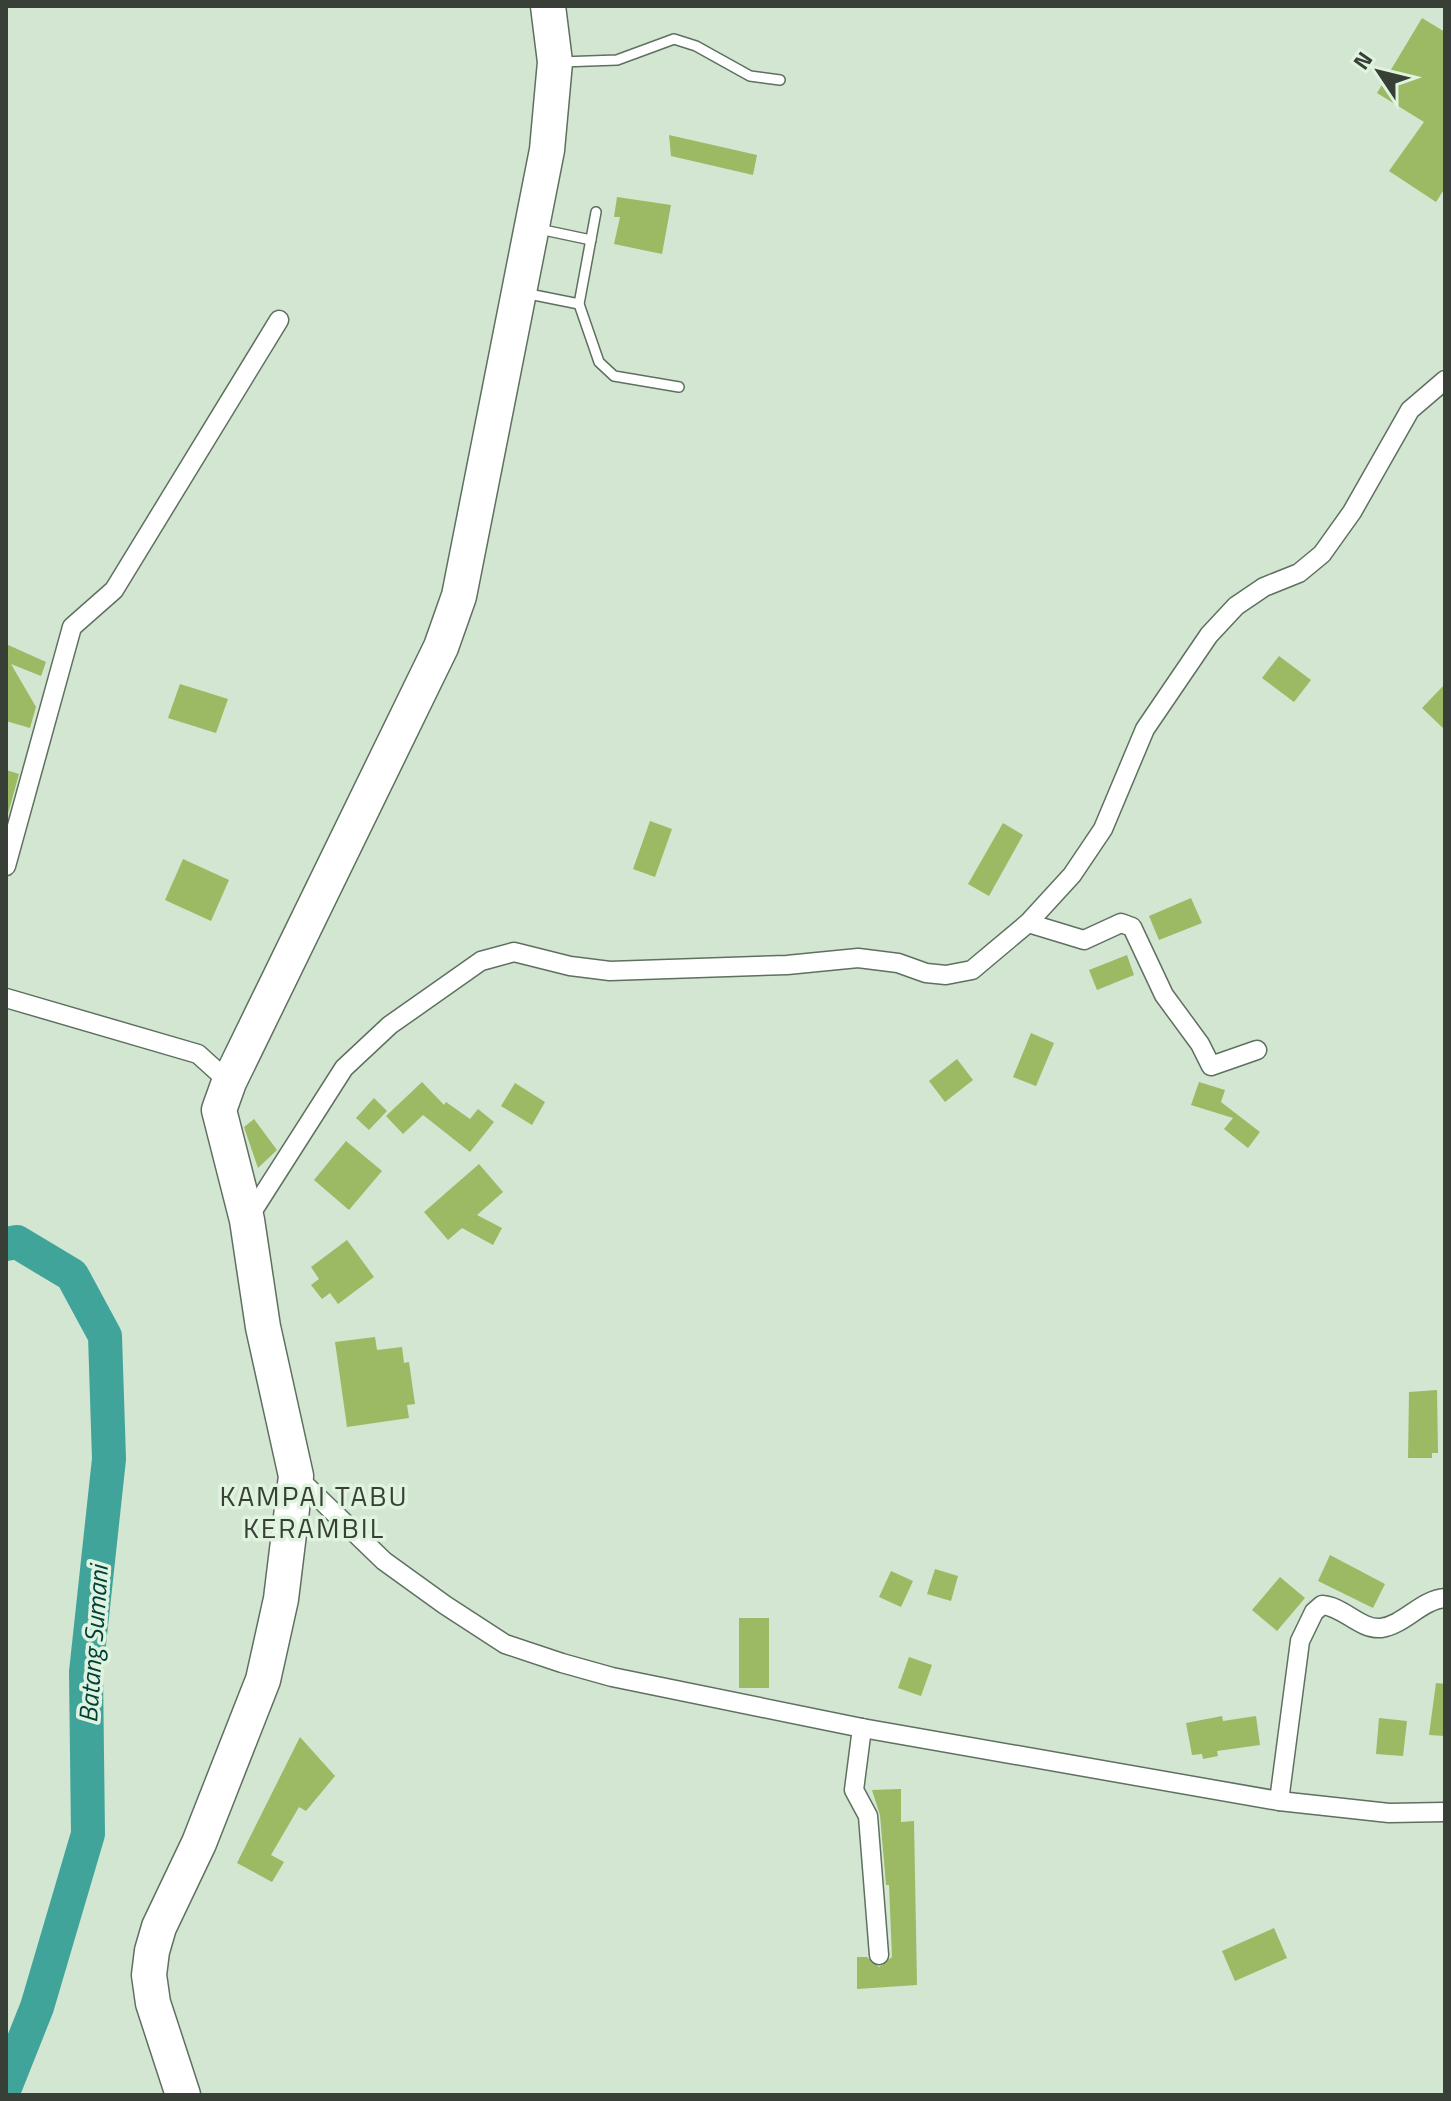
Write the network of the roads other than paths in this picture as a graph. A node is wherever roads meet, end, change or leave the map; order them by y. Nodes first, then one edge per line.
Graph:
1 (548, 6) edge
2 (555, 62) junction
3 (780, 80) dead end
4 (596, 212) dead end
5 (532, 227) junction
6 (591, 240) junction
7 (520, 292) junction
8 (579, 304) junction
9 (279, 320) dead end
10 (1445, 380) edge
11 (679, 387) dead end
12 (6, 866) edge
13 (1028, 923) junction
14 (6, 998) edge
15 (1257, 1050) dead end
16 (229, 1082) junction
17 (247, 1220) junction
18 (296, 1476) junction
19 (1445, 1598) edge
20 (862, 1728) junction
21 (1279, 1801) junction
22 (1445, 1812) edge
23 (879, 1955) dead end
24 (183, 2095) edge

1 - 2 highway
2 - 3 lane
2 - 5 highway
4 - 6 lane
5 - 6 lane
5 - 7 highway
6 - 8 lane
7 - 8 lane
7 - 16 highway
8 - 11 lane
9 - 12 street
10 - 13 street
13 - 15 street
13 - 17 street
14 - 16 street
16 - 17 highway
17 - 18 highway
18 - 20 street
18 - 24 highway
19 - 21 street
20 - 21 street
20 - 23 street
21 - 22 street

